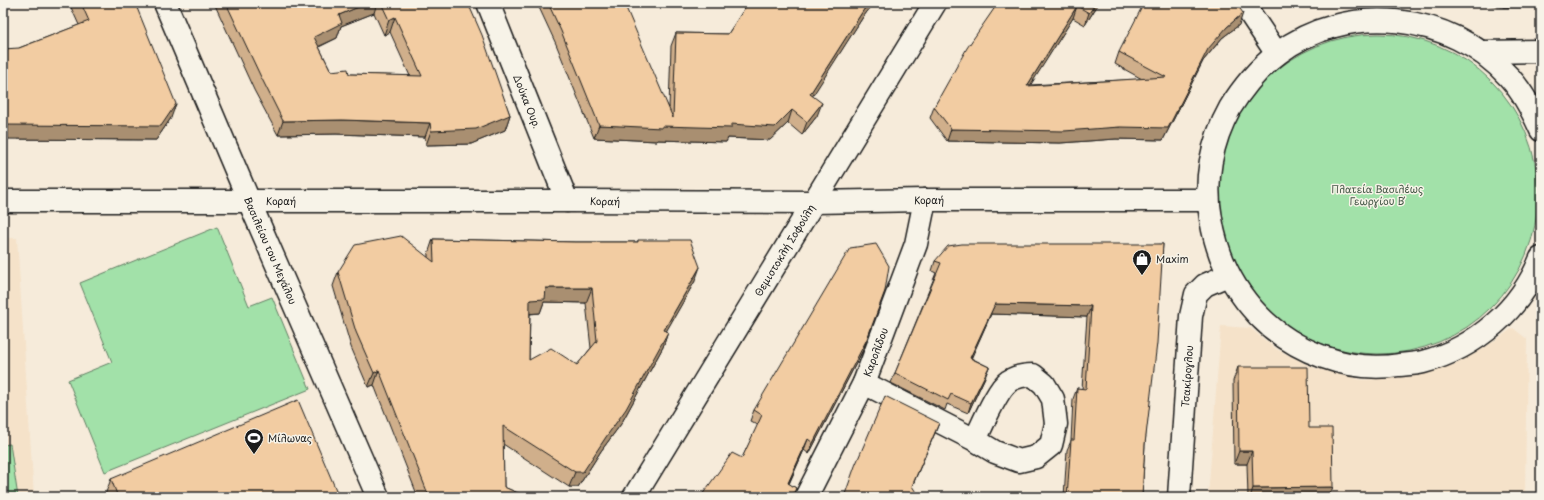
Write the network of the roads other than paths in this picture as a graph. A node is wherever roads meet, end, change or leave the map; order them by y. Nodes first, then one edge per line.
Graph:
1 (165, 3) edge
2 (488, 3) edge
3 (935, 3) edge
4 (1243, 3) edge
5 (1385, 11) edge
6 (1481, 52) junction
7 (1541, 52) edge
8 (1277, 54) junction
9 (1541, 130) edge
10 (567, 200) junction
11 (925, 200) junction
12 (1208, 200) junction
13 (3, 201) edge
14 (249, 201) junction
15 (814, 202) junction
16 (1539, 262) edge
17 (1228, 275) junction
18 (1541, 288) edge
19 (864, 383) junction
20 (975, 440) dead end
21 (378, 497) edge
22 (634, 497) edge
23 (806, 497) edge
24 (1179, 497) edge

1 - 14 street, Βασιλείου του Μεγάλου
2 - 10 street, Δούκα Ουρ.
3 - 15 street, Θεμιστοκλή Σοφούλη
4 - 8 street
5 - 6 street
5 - 8 street
6 - 7 street
6 - 9 street
8 - 12 street
10 - 14 street, Κοραή
10 - 15 street, Κοραή
11 - 12 street, Κοραή
11 - 15 street, Κοραή
11 - 19 street, Καρολίδου
12 - 17 street
13 - 14 street, Κοραή
14 - 21 street, Βασιλείου του Μεγάλου
15 - 22 street, Θεμιστοκλή Σοφούλη
16 - 17 street
16 - 18 street
17 - 24 street, Τσακίρογλου
19 - 20 street
19 - 23 street, Καρολίδου

